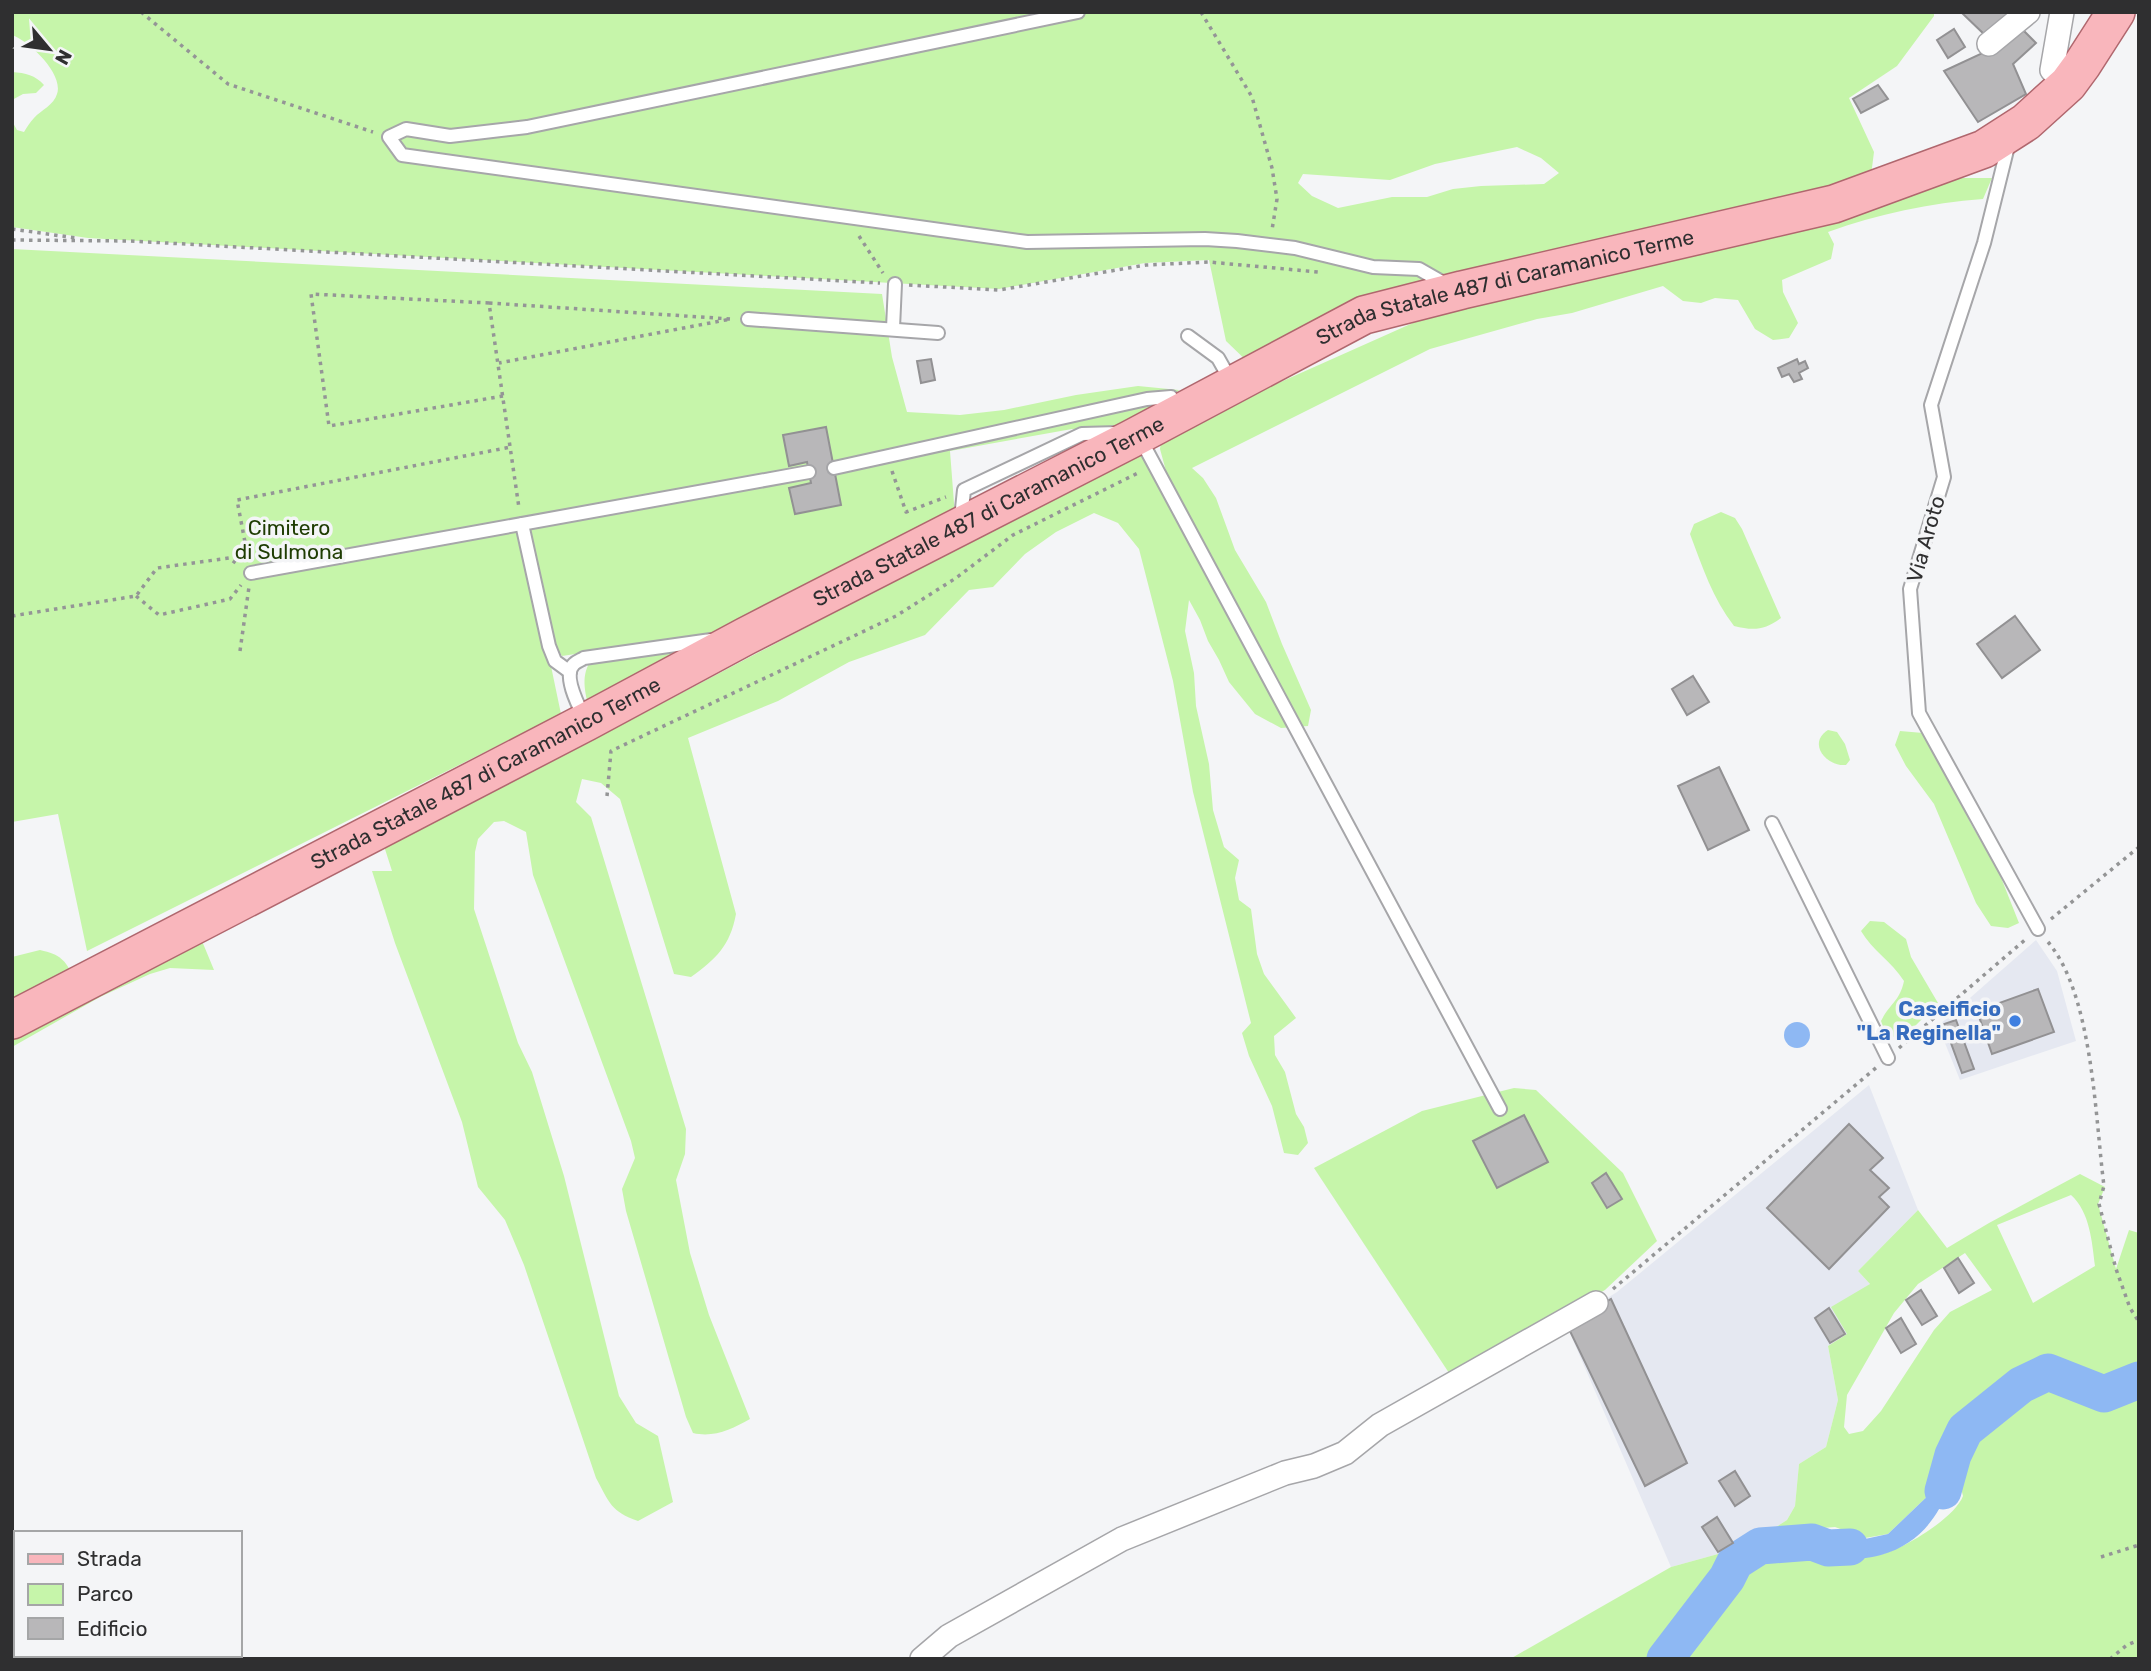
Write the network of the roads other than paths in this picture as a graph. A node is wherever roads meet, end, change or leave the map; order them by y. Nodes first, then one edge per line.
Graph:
1 (1078, 12) edge
2 (2028, 12) edge
3 (2062, 12) edge
4 (2116, 12) edge
5 (1989, 44) dead end
6 (2068, 85) junction
7 (2012, 132) junction
8 (895, 284) road end
9 (1462, 290) junction
10 (748, 318) dead end
11 (893, 328) junction
12 (938, 333) dead end
13 (1188, 337) dead end
14 (1233, 385) junction
15 (1181, 412) junction
16 (1141, 446) junction
17 (834, 468) dead end
18 (809, 472) dead end
19 (522, 524) junction
20 (960, 527) junction
21 (251, 573) road end
22 (746, 636) junction
23 (570, 672) junction
24 (586, 722) junction
25 (1772, 823) dead end
26 (2038, 929) road end
27 (12, 1020) edge
28 (1888, 1058) road end
29 (1500, 1109) dead end
30 (1596, 1303) road end
31 (922, 1659) edge

1 - 9 lane
2 - 5 street
3 - 6 street
4 - 6 main road, Strada Statale 487 di Caramanico Terme
6 - 7 main road, Strada Statale 487 di Caramanico Terme
7 - 9 main road, Strada Statale 487 di Caramanico Terme
7 - 26 lane, Via Aroto
8 - 11 lane
9 - 14 main road, Strada Statale 487 di Caramanico Terme
10 - 11 lane
11 - 12 lane
13 - 14 lane
14 - 15 main road, Strada Statale 487 di Caramanico Terme
15 - 16 main road, Strada Statale 487 di Caramanico Terme
15 - 17 lane
16 - 20 main road, Strada Statale 487 di Caramanico Terme
16 - 20 lane
16 - 29 lane
18 - 19 lane
19 - 21 lane
19 - 23 lane
20 - 22 main road, Strada Statale 487 di Caramanico Terme
22 - 23 lane
22 - 24 main road, Strada Statale 487 di Caramanico Terme
23 - 24 lane
24 - 27 main road, Strada Statale 487 di Caramanico Terme
25 - 28 lane
30 - 31 street

